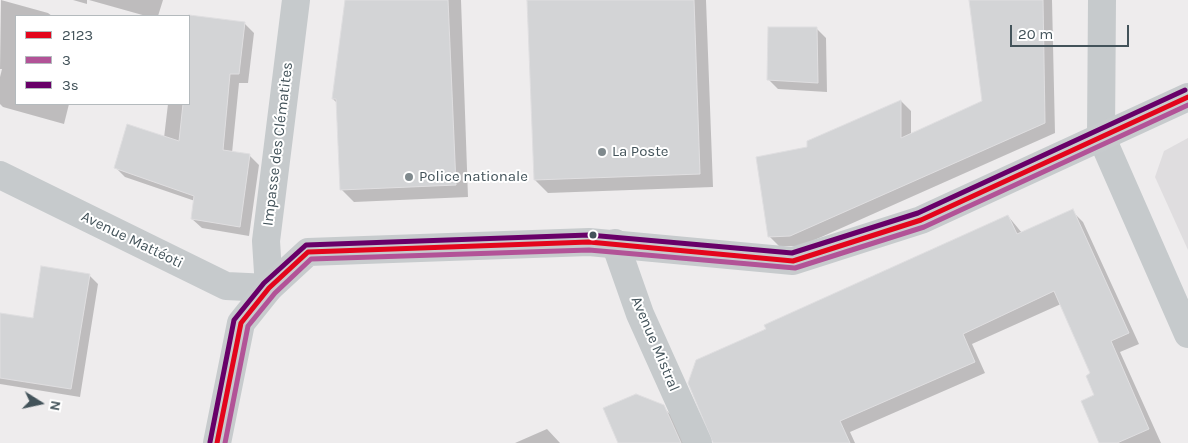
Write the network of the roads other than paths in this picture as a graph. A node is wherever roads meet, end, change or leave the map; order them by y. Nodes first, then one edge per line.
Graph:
1 (296, 0) edge
2 (1102, 0) edge
3 (1188, 97) edge
4 (1101, 136) junction
5 (0, 175) edge
6 (615, 243) junction
7 (269, 288) junction
8 (1188, 334) edge
9 (217, 443) edge
10 (698, 443) edge

1 - 7 street, Impasse des Clématites
2 - 4 street
3 - 4 street
4 - 6 street
4 - 8 street
5 - 7 street, Avenue Mattéoti
6 - 7 street
6 - 10 street, Avenue Mistral
7 - 9 street

